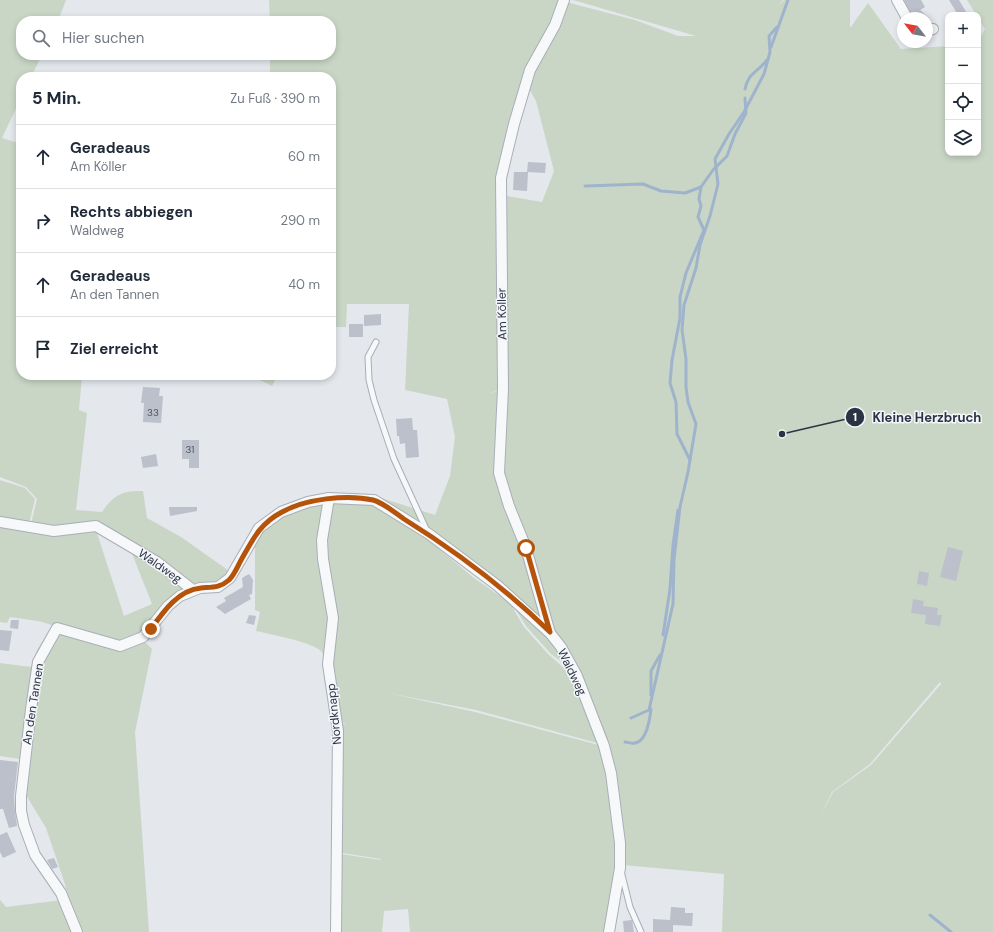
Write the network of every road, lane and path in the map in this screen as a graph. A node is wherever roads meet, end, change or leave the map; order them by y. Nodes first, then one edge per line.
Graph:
1 (564, 0) edge
2 (897, 0) edge
3 (904, 12) edge
4 (376, 342) dead end
5 (330, 498) junction
6 (0, 522) edge
7 (429, 534) junction
8 (193, 590) junction
9 (550, 632) junction
10 (620, 868) junction
11 (77, 932) edge
12 (336, 932) edge
13 (609, 932) edge
14 (640, 932) edge

1 - 9 street, Am Köller
2 - 3 street
4 - 7 lane
5 - 7 street, Waldweg
5 - 8 street, Waldweg
5 - 12 street, Nordknapp
6 - 8 street, Waldweg
7 - 9 street, Waldweg
8 - 11 street, An den Tannen
9 - 10 street, Waldweg
10 - 13 street, Waldweg
10 - 14 lane

